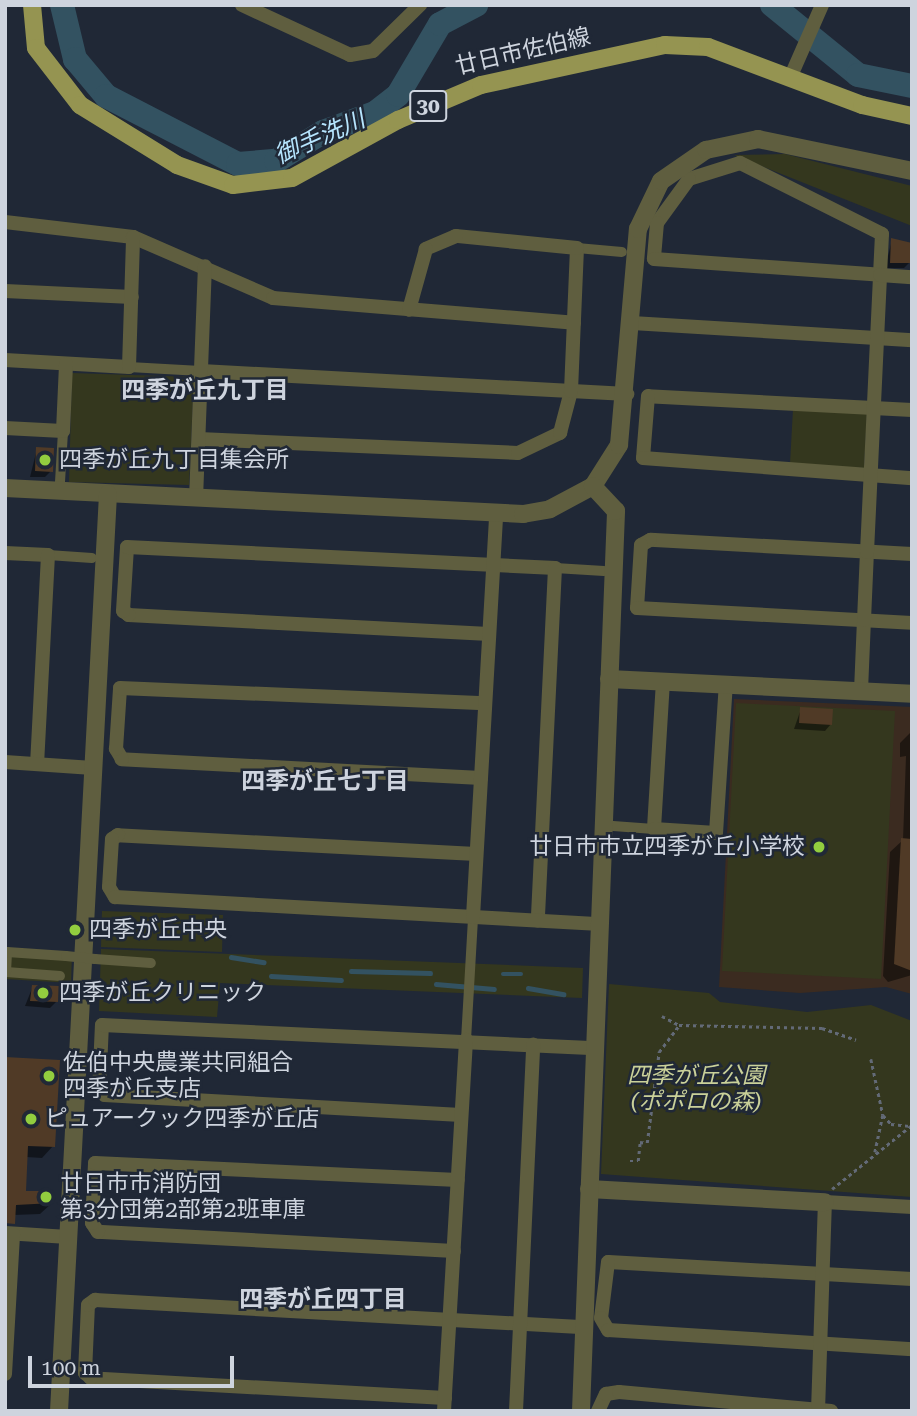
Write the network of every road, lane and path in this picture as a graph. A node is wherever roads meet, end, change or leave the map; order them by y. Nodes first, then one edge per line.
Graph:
1 (32, 5) edge
2 (242, 5) edge
3 (420, 5) edge
4 (821, 5) edge
5 (790, 78) junction
6 (912, 116) edge
7 (912, 171) edge
8 (6, 221) edge
9 (133, 237) junction
10 (577, 248) junction
11 (622, 252) dead end
12 (205, 266) junction
13 (880, 275) junction
14 (912, 277) edge
15 (5, 291) edge
16 (132, 297) junction
17 (409, 310) junction
18 (574, 323) junction
19 (632, 323) junction
20 (877, 338) junction
21 (912, 340) edge
22 (5, 360) edge
23 (66, 364) junction
24 (129, 367) junction
25 (201, 371) junction
26 (571, 391) junction
27 (627, 394) junction
28 (874, 408) junction
29 (912, 410) edge
30 (5, 428) edge
31 (63, 431) junction
32 (199, 439) junction
33 (871, 476) junction
34 (912, 478) edge
35 (60, 482) dead end
36 (593, 486) junction
37 (5, 488) edge
38 (108, 494) junction
39 (196, 499) junction
40 (496, 513) junction
41 (867, 552) junction
42 (5, 553) edge
43 (912, 554) edge
44 (48, 555) junction
45 (92, 558) dead end
46 (493, 565) junction
47 (555, 568) junction
48 (604, 571) dead end
49 (864, 621) junction
50 (912, 622) edge
51 (489, 634) junction
52 (609, 679) junction
53 (663, 681) junction
54 (726, 684) junction
55 (861, 691) junction
56 (912, 694) edge
57 (485, 703) junction
58 (5, 762) edge
59 (37, 764) junction
60 (93, 768) junction
61 (481, 778) junction
62 (613, 826) dead end
63 (654, 829) junction
64 (477, 854) junction
65 (473, 917) junction
66 (538, 921) junction
67 (600, 924) junction
68 (151, 963) dead end
69 (6, 972) edge
70 (60, 976) dead end
71 (662, 1016) dead end
72 (679, 1025) junction
73 (856, 1040) dead end
74 (466, 1041) junction
75 (533, 1044) junction
76 (595, 1048) junction
77 (872, 1059) dead end
78 (461, 1115) junction
79 (883, 1115) junction
80 (912, 1125) edge
81 (873, 1155) junction
82 (630, 1161) dead end
83 (458, 1180) junction
84 (589, 1189) junction
85 (829, 1196) junction
86 (912, 1207) edge
87 (9, 1233) edge
88 (68, 1237) junction
89 (454, 1251) junction
90 (827, 1272) junction
91 (912, 1279) edge
92 (450, 1320) junction
93 (520, 1323) junction
94 (584, 1327) junction
95 (824, 1343) junction
96 (912, 1349) edge
97 (5, 1374) edge
98 (445, 1404) edge
99 (822, 1410) edge
100 (59, 1411) edge
101 (516, 1411) edge
102 (580, 1411) edge
103 (598, 1411) edge

1 - 5 main road, 廿日市佐伯線 / 30
2 - 3 street
4 - 5 street
5 - 6 main road, 廿日市佐伯線 / 30
7 - 19 street
8 - 9 street
9 - 12 street
9 - 16 street
10 - 11 street
10 - 17 street
10 - 18 street
12 - 17 street
12 - 25 street
13 - 13 street
13 - 14 street
13 - 20 street
15 - 16 street
16 - 24 street
17 - 18 street
18 - 26 street
19 - 20 street
19 - 27 street
20 - 21 street
20 - 28 street
22 - 23 street
23 - 24 street
23 - 31 street
24 - 25 street
25 - 26 street
25 - 32 street
26 - 27 street
26 - 32 street
27 - 36 street
28 - 29 street
28 - 33 street
28 - 33 street
30 - 31 street
31 - 35 street
32 - 39 street
33 - 34 street
33 - 41 street
36 - 40 street
36 - 52 street
37 - 38 street
38 - 39 street
38 - 60 street
39 - 40 street
40 - 46 street
41 - 43 street
41 - 49 street
41 - 49 street
42 - 44 street
44 - 45 street
44 - 59 street
46 - 47 street
46 - 51 street
46 - 51 street
47 - 48 street
47 - 66 street
49 - 50 street
49 - 55 street
51 - 57 street
52 - 53 street
52 - 67 street
53 - 54 street
53 - 63 street
54 - 55 street
54 - 63 street
55 - 56 street
57 - 61 street
57 - 61 street
58 - 59 street
59 - 60 street
60 - 88 street
61 - 64 street
62 - 63 street
64 - 65 street
64 - 65 street
65 - 66 street
65 - 74 street
66 - 67 street
67 - 76 street
68 - 69 street, bridge
69 - 70 street
71 - 72 path
72 - 73 path
72 - 82 path
74 - 75 street
74 - 78 street
74 - 78 street
75 - 76 street
75 - 93 street
76 - 84 street
77 - 79 path
78 - 83 street
79 - 80 path
79 - 81 path
80 - 81 path
81 - 85 path
83 - 89 street
83 - 89 street
84 - 85 street
84 - 94 street
85 - 86 street
85 - 90 street
87 - 88 street
87 - 97 street
88 - 100 street
89 - 92 street
90 - 91 street
90 - 95 street
90 - 95 street
92 - 93 street
92 - 98 street
92 - 98 street
93 - 94 street
93 - 101 street
94 - 102 street
95 - 96 street
95 - 99 street
99 - 103 street

